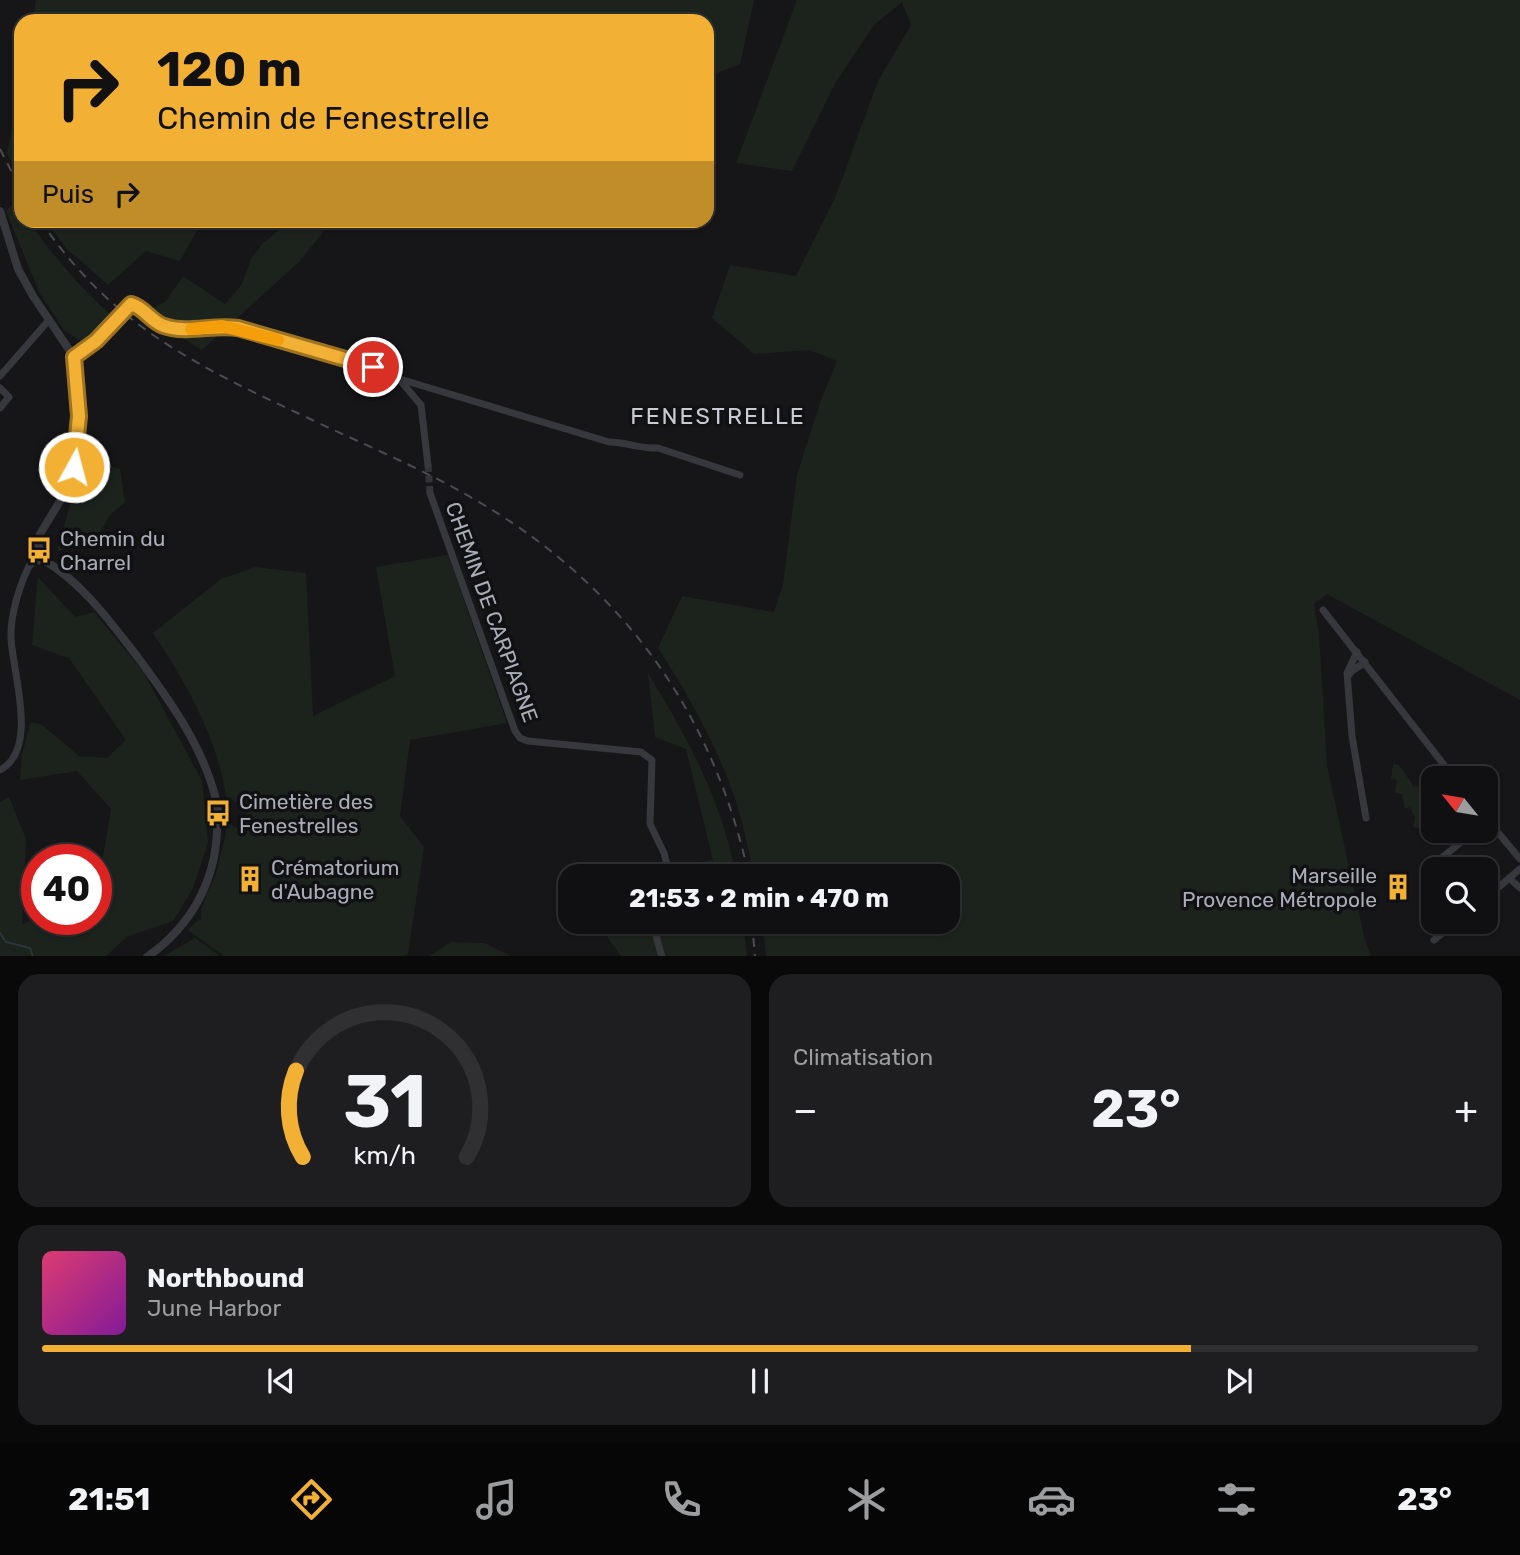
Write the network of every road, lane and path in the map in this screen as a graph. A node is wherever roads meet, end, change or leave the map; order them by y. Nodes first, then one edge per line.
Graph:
1 (0, 211) edge
2 (49, 320) junction
3 (74, 357) junction
4 (0, 376) edge
5 (399, 379) junction
6 (0, 388) edge
7 (0, 408) edge
8 (428, 465) tunnel mouth
9 (740, 475) dead end
10 (430, 494) tunnel mouth
11 (44, 559) junction
12 (1323, 610) dead end
13 (1357, 652) junction
14 (1365, 662) junction
15 (1347, 677) junction
16 (1445, 766) edge
17 (0, 771) edge
18 (1366, 818) dead end
19 (1498, 834) edge
20 (1458, 844) edge
21 (1442, 857) edge
22 (1520, 859) edge
23 (667, 864) edge
24 (1520, 869) edge
25 (1509, 878) junction
26 (1498, 888) edge
27 (1520, 888) edge
28 (656, 934) edge
29 (1441, 934) edge
30 (1434, 940) dead end
31 (148, 956) edge
32 (662, 956) edge

1 - 2 street
2 - 3 street
2 - 4 street
3 - 5 street, bridge
3 - 11 street
5 - 8 street
5 - 9 street
6 - 7 street
10 - 23 street, CHEMIN DE CARPIAGNE
11 - 17 street
11 - 31 street
12 - 13 street
13 - 14 street
13 - 15 street
14 - 15 street
14 - 16 street
15 - 18 street
19 - 22 street
20 - 21 street
24 - 25 street
25 - 26 street
25 - 27 street
28 - 32 street
29 - 30 street

